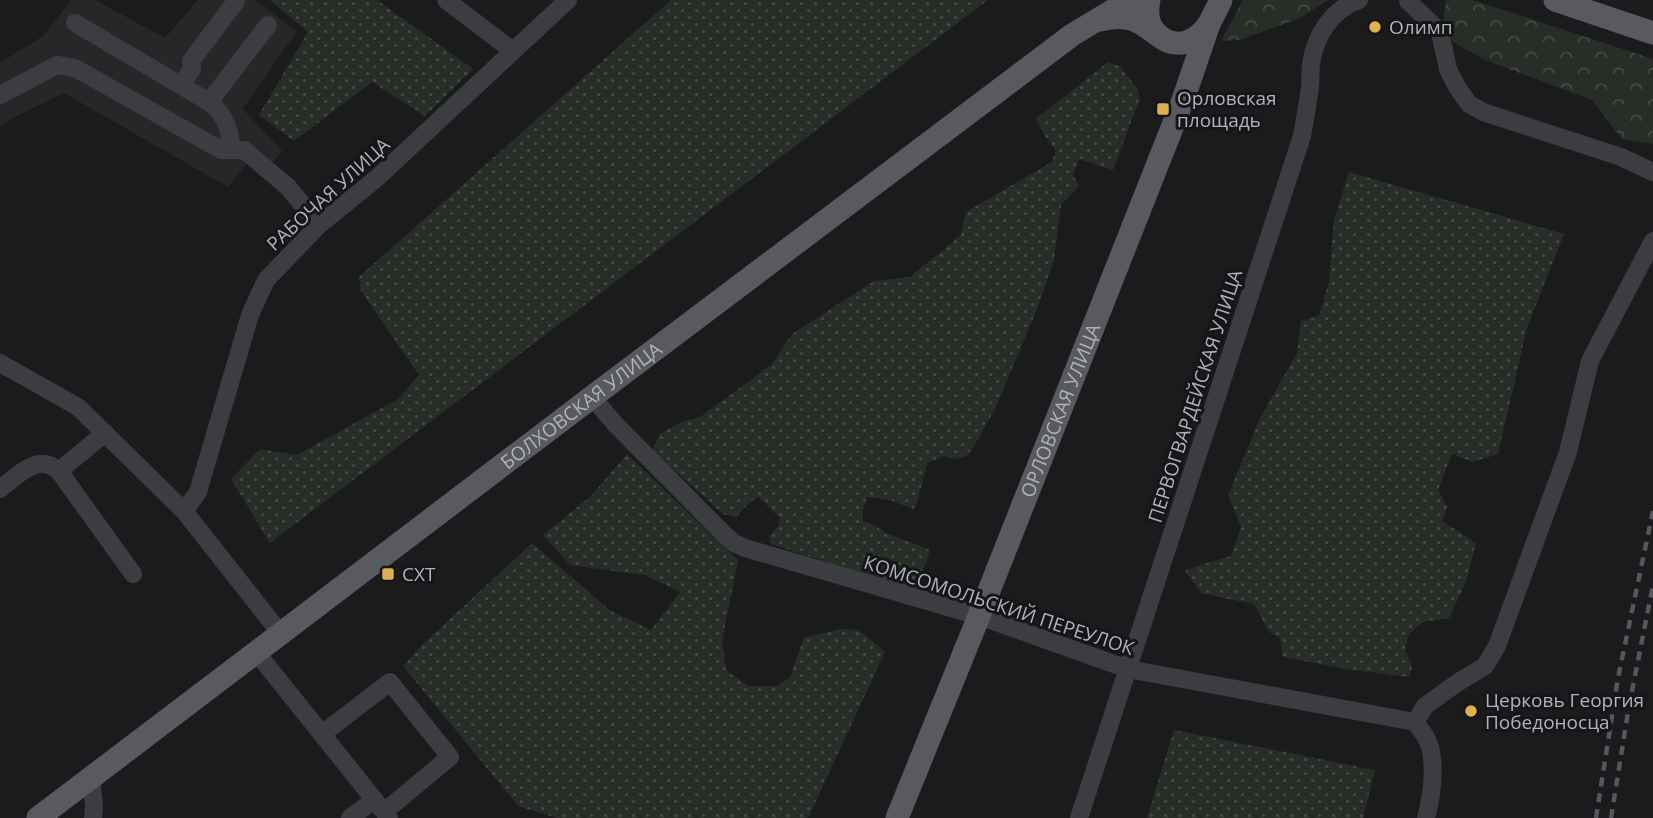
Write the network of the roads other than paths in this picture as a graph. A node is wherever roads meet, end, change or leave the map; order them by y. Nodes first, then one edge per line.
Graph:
1 (446, 0) edge
2 (568, 0) edge
3 (1129, 0) edge
4 (1149, 0) edge
5 (1209, 0) edge
6 (1221, 0) edge
7 (1359, 0) edge
8 (1403, 0) edge
9 (1408, 0) edge
10 (1555, 0) edge
11 (236, 1) edge
12 (75, 23) dead end
13 (1209, 24) junction
14 (268, 25) dead end
15 (1079, 30) junction
16 (1153, 31) junction
17 (1653, 33) edge
18 (513, 51) junction
19 (181, 85) junction
20 (0, 95) edge
21 (1185, 95) junction
22 (209, 102) junction
23 (233, 150) junction
24 (1653, 173) edge
25 (319, 225) junction
26 (1653, 243) edge
27 (0, 363) edge
28 (592, 397) junction
29 (104, 433) junction
30 (59, 471) junction
31 (0, 489) edge
32 (184, 511) junction
33 (134, 574) dead end
34 (979, 616) junction
35 (281, 634) junction
36 (257, 653) junction
37 (1128, 669) junction
38 (1415, 722) junction
39 (321, 734) junction
40 (91, 778) junction
41 (382, 810) edge
42 (38, 818) edge
43 (93, 818) edge
44 (350, 818) edge
45 (897, 818) edge
46 (1079, 818) edge
47 (1426, 818) edge

1 - 18 street
2 - 18 street, РАБОЧАЯ УЛИЦА
3 - 15 main road, БОЛХОВСКАЯ УЛИЦА
4 - 16 main road
5 - 13 main road
6 - 13 main road, ОРЛОВСКАЯ УЛИЦА
7 - 37 street, ПЕРВОГВАРДЕЙСКАЯ УЛИЦА
8 - 9 street
9 - 24 street
10 - 17 main road
11 - 19 street
12 - 19 street
13 - 16 main road
13 - 21 main road, ОРЛОВСКАЯ УЛИЦА
14 - 22 street
15 - 16 main road
15 - 28 main road, БОЛХОВСКАЯ УЛИЦА
16 - 21 main road
18 - 25 street, РАБОЧАЯ УЛИЦА
19 - 22 street
20 - 23 street
21 - 34 main road, ОРЛОВСКАЯ УЛИЦА
22 - 23 street
23 - 25 street
25 - 32 street, РАБОЧАЯ УЛИЦА
26 - 38 street
27 - 29 street
28 - 34 street, КОМСОМОЛЬСКИЙ ПЕРЕУЛОК
28 - 35 main road, БОЛХОВСКАЯ УЛИЦА
29 - 30 street
29 - 32 street
30 - 31 street
30 - 33 street
32 - 35 street
34 - 37 street, КОМСОМОЛЬСКИЙ ПЕРЕУЛОК
34 - 45 main road, ОРЛОВСКАЯ УЛИЦА
35 - 36 main road, БОЛХОВСКАЯ УЛИЦА
36 - 39 street
36 - 40 main road, БОЛХОВСКАЯ УЛИЦА
37 - 38 street, КОМСОМОЛЬСКИЙ ПЕРЕУЛОК
37 - 46 street, ПЕРВОГВАРДЕЙСКАЯ УЛИЦА
38 - 47 street
39 - 41 street
39 - 41 street
40 - 42 main road, БОЛХОВСКАЯ УЛИЦА
40 - 43 street
41 - 44 street

